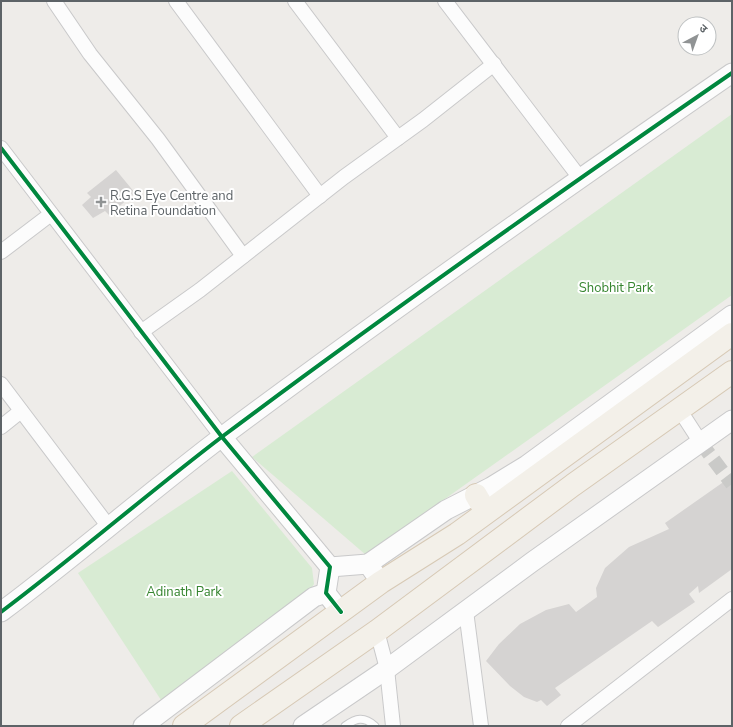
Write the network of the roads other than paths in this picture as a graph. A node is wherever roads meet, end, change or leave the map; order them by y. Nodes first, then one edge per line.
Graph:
1 (54, 1) edge
2 (176, 1) edge
3 (295, 1) edge
4 (445, 1) edge
5 (494, 64) junction
6 (732, 73) edge
7 (398, 138) junction
8 (1, 148) edge
9 (580, 178) junction
10 (320, 196) junction
11 (51, 214) junction
12 (1, 252) edge
13 (243, 256) junction
14 (732, 315) edge
15 (141, 332) junction
16 (732, 334) edge
17 (732, 372) edge
18 (1, 384) edge
19 (679, 409) junction
20 (21, 411) junction
21 (732, 420) edge
22 (1, 427) edge
23 (222, 437) junction
24 (700, 442) junction
25 (481, 504) junction
26 (109, 527) junction
27 (368, 564) junction
28 (330, 567) junction
29 (381, 582) junction
30 (326, 593) junction
31 (732, 599) edge
32 (466, 611) junction
33 (1, 612) edge
34 (341, 612) junction
35 (377, 631) junction
36 (388, 669) junction
37 (143, 726) edge
38 (184, 726) edge
39 (241, 726) edge
40 (303, 726) edge
41 (345, 726) edge
42 (375, 726) edge
43 (393, 726) edge
44 (481, 726) edge
45 (568, 726) edge

1 - 13 street
2 - 10 street
3 - 7 street
4 - 5 street
5 - 7 street
5 - 9 street
6 - 9 street
7 - 10 street
8 - 11 street
9 - 23 street
10 - 13 street
11 - 12 street
11 - 15 street
13 - 15 street
14 - 25 street
15 - 23 street
16 - 25 main road
17 - 19 main road
18 - 20 street
19 - 24 street
19 - 35 main road
20 - 22 street
20 - 26 street
21 - 24 street
23 - 26 street
23 - 28 street
24 - 32 street
25 - 27 street
25 - 29 main road
26 - 33 street
27 - 28 street
27 - 29 street
28 - 30 street
29 - 34 main road
30 - 34 street
30 - 37 street
31 - 45 street
32 - 36 street
32 - 44 street
34 - 38 main road
35 - 36 street
35 - 39 main road
36 - 40 street
36 - 43 street
41 - 42 lane

